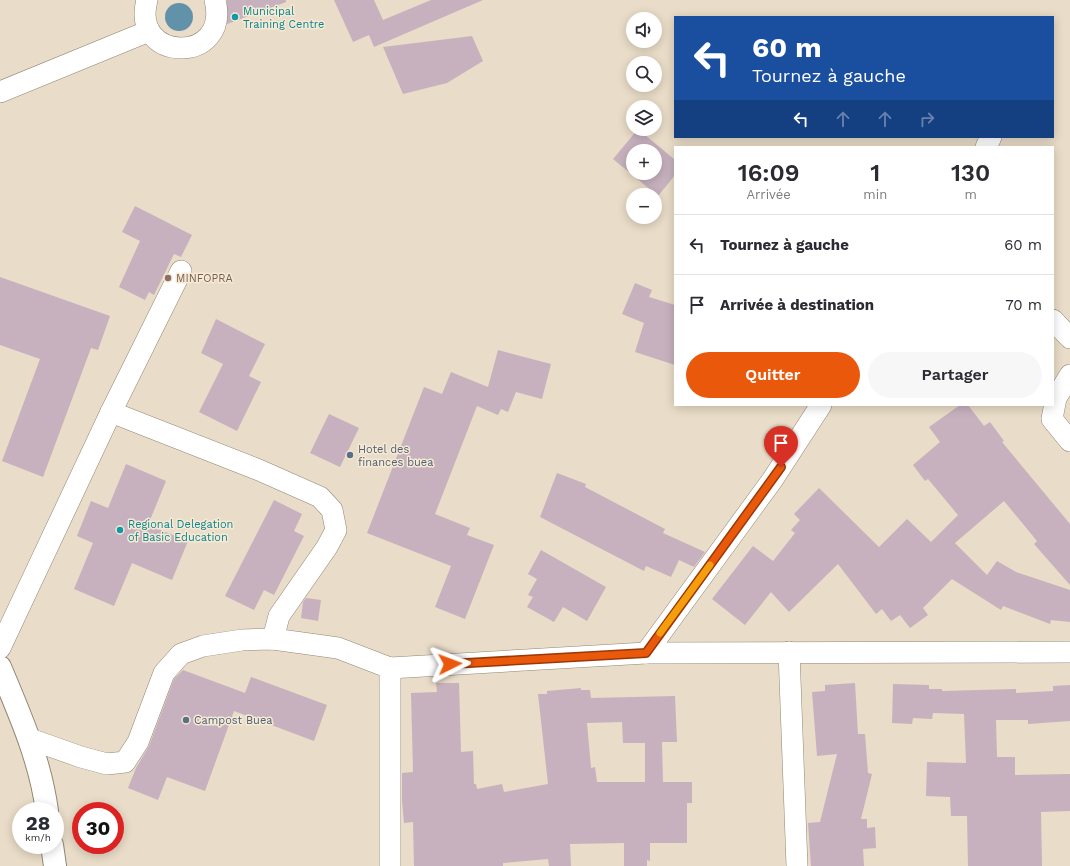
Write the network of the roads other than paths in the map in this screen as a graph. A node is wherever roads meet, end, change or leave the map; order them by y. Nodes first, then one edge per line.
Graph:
1 (147, 0) edge
2 (215, 0) edge
3 (149, 32) junction
4 (0, 92) edge
5 (181, 271) dead end
6 (1054, 321) edge
7 (1070, 338) edge
8 (1070, 375) edge
9 (820, 406) edge
10 (111, 412) junction
11 (1070, 441) edge
12 (273, 639) junction
13 (0, 648) edge
14 (789, 652) junction
15 (1070, 652) edge
16 (646, 653) junction
17 (0, 667) edge
18 (390, 668) junction
19 (30, 739) junction
20 (46, 802) edge
21 (53, 854) edge
22 (55, 866) edge
23 (390, 866) edge
24 (797, 866) edge

1 - 3 street
2 - 3 street
3 - 4 street
5 - 10 street
6 - 7 street
8 - 11 street
9 - 16 street
10 - 12 street
10 - 13 street
12 - 18 street
12 - 19 street
14 - 15 street
14 - 16 street
14 - 24 street
16 - 18 street
17 - 19 street
18 - 23 street
19 - 20 street
21 - 22 street

